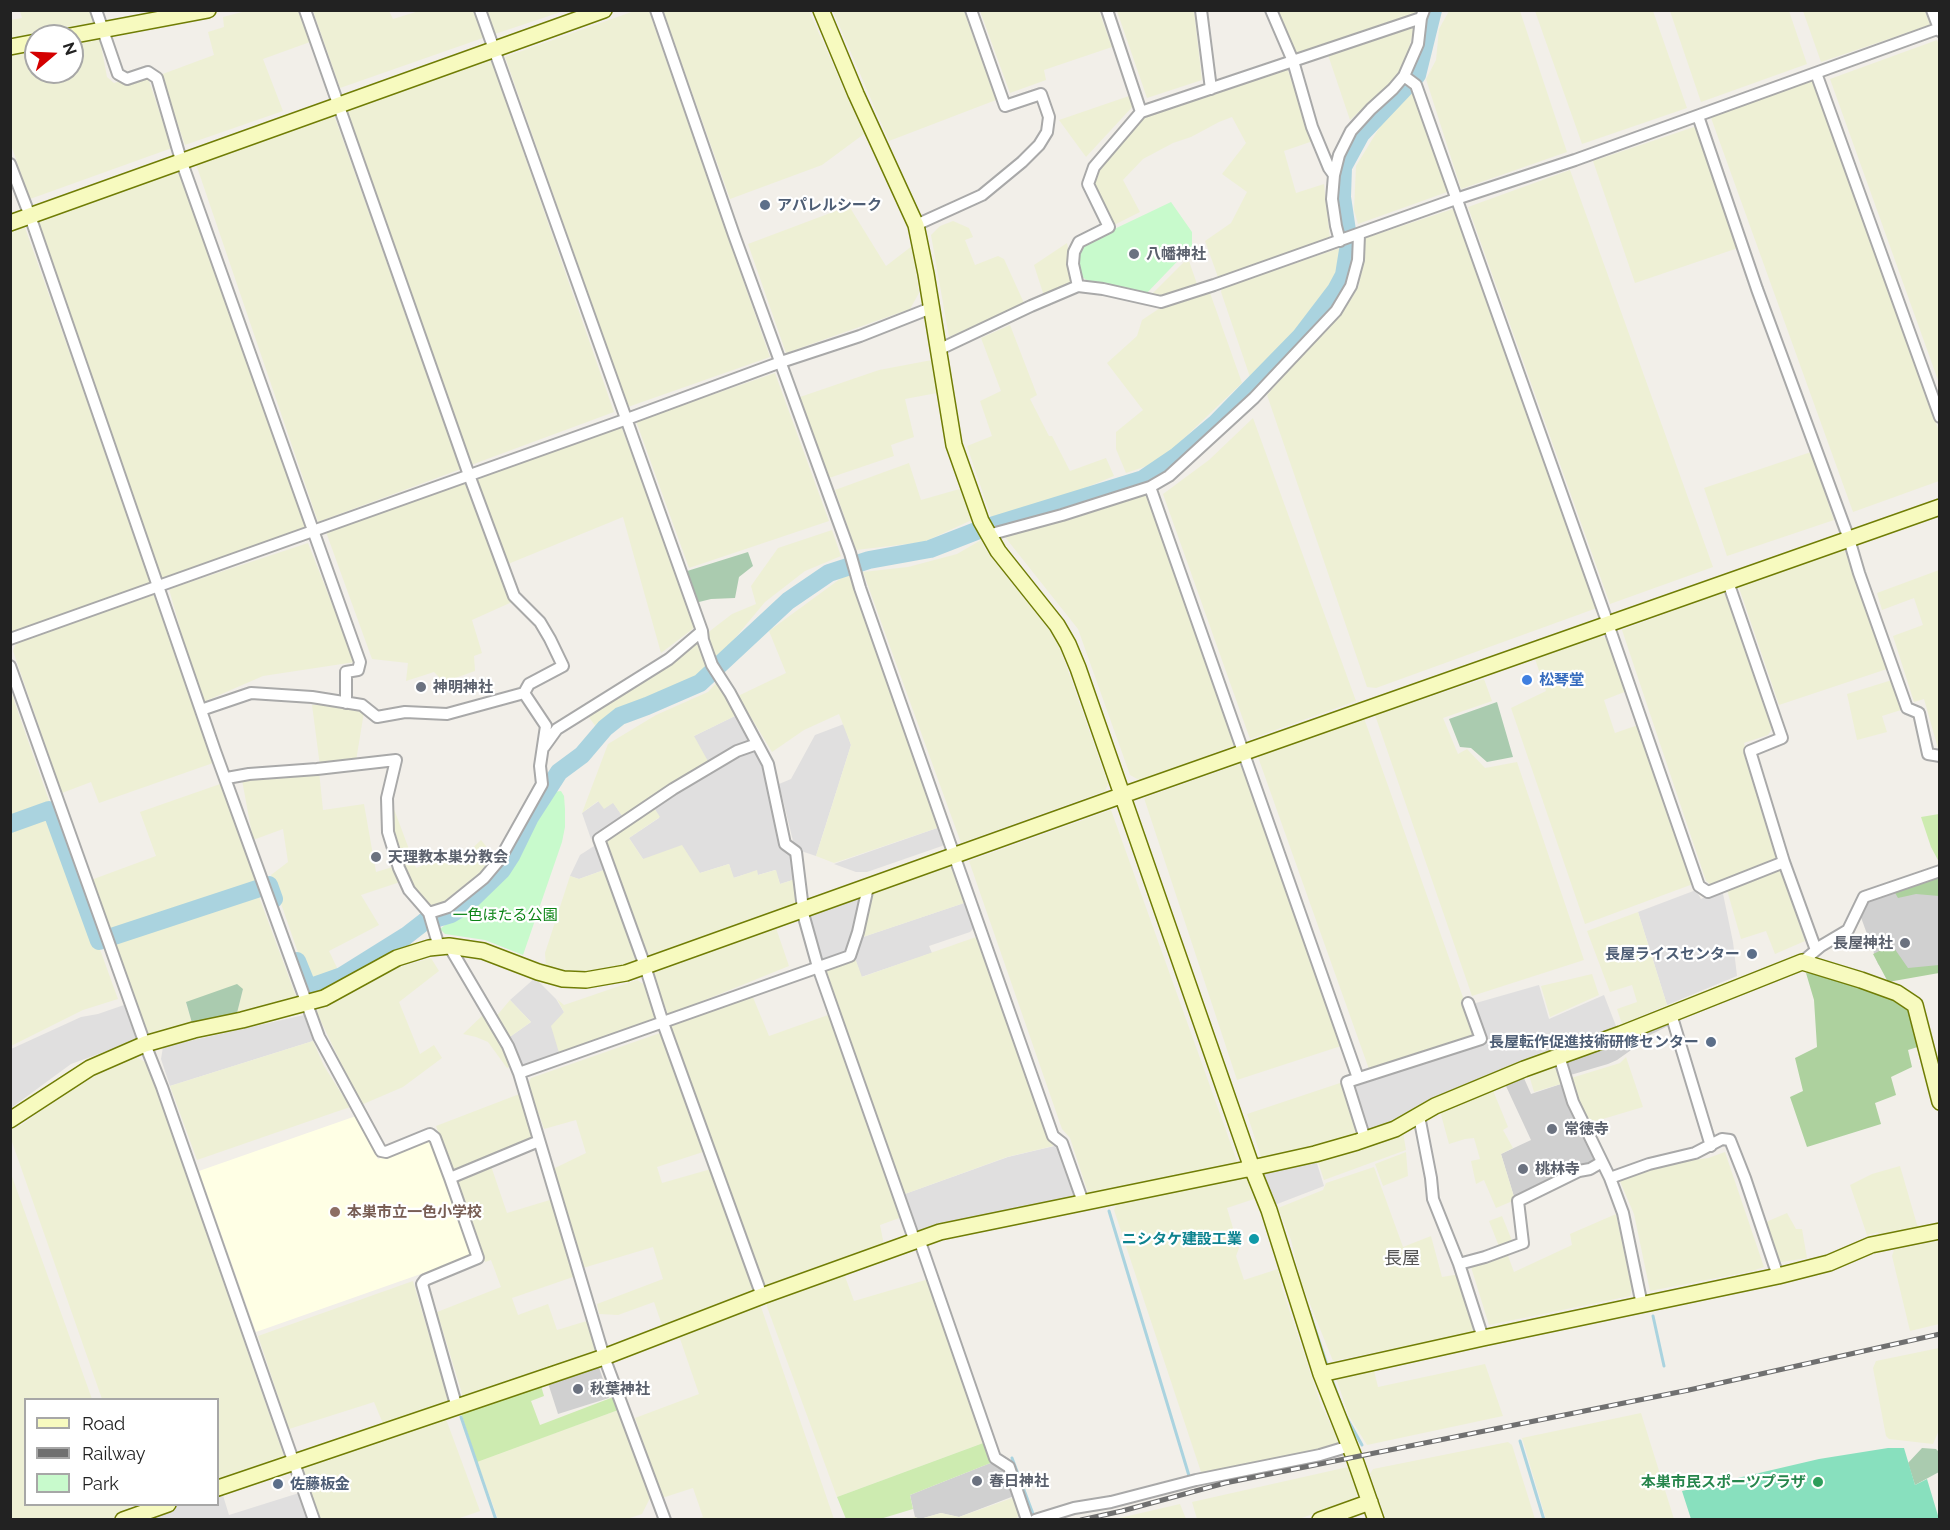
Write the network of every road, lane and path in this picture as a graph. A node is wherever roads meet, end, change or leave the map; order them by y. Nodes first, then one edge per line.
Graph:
1 (96, 10) edge
2 (208, 10) edge
3 (305, 10) edge
4 (480, 10) edge
5 (604, 10) edge
6 (656, 10) edge
7 (821, 10) edge
8 (971, 10) edge
9 (1107, 10) edge
10 (1201, 10) edge
11 (1271, 10) edge
12 (1932, 10) edge
13 (1423, 14) edge
14 (1939, 29) edge
15 (102, 30) junction
16 (84, 33) edge
17 (494, 50) junction
18 (1293, 62) junction
19 (1816, 73) junction
20 (1405, 77) junction
21 (1211, 89) junction
22 (338, 105) junction
23 (1141, 112) junction
24 (1698, 116) junction
25 (181, 160) junction
26 (10, 164) edge
27 (1334, 176) junction
28 (1456, 199) junction
29 (30, 216) junction
30 (10, 223) edge
31 (916, 225) junction
32 (1359, 235) junction
33 (1340, 241) junction
34 (1078, 286) junction
35 (931, 308) junction
36 (938, 350) junction
37 (781, 362) junction
38 (1940, 417) edge
39 (627, 419) junction
40 (469, 475) junction
41 (1150, 487) junction
42 (1940, 507) edge
43 (313, 530) junction
44 (988, 535) junction
45 (1849, 539) junction
46 (1728, 582) junction
47 (158, 586) junction
48 (1608, 624) junction
49 (702, 631) junction
50 (10, 639) edge
51 (10, 666) edge
52 (524, 693) junction
53 (346, 703) junction
54 (201, 710) junction
55 (757, 744) junction
56 (544, 747) junction
57 (1244, 753) junction
58 (1940, 756) edge
59 (226, 778) junction
60 (1123, 795) junction
61 (955, 856) junction
62 (1784, 862) junction
63 (1940, 871) edge
64 (868, 887) junction
65 (804, 910) junction
66 (429, 913) junction
67 (444, 946) junction
68 (1816, 950) junction
69 (1802, 962) junction
70 (645, 966) junction
71 (818, 967) junction
72 (1468, 1003) dead end
73 (307, 1004) junction
74 (1671, 1014) junction
75 (663, 1023) junction
76 (145, 1044) junction
77 (1559, 1056) junction
78 (519, 1073) junction
79 (1358, 1078) junction
80 (1940, 1102) edge
81 (1419, 1116) junction
82 (10, 1120) edge
83 (1365, 1139) junction
84 (539, 1141) junction
85 (1711, 1146) junction
86 (1602, 1162) junction
87 (1252, 1168) junction
88 (450, 1178) junction
89 (1610, 1178) junction
90 (1083, 1202) junction
91 (1940, 1231) edge
92 (917, 1240) junction
93 (1459, 1264) junction
94 (1778, 1276) junction
95 (762, 1296) junction
96 (1642, 1305) junction
97 (1483, 1338) junction
98 (604, 1357) junction
99 (1321, 1374) junction
100 (457, 1408) junction
101 (1350, 1446) junction
102 (294, 1462) junction
103 (219, 1488) edge
104 (1370, 1502) junction
105 (162, 1506) edge
106 (123, 1520) edge
107 (314, 1520) edge
108 (665, 1520) edge
109 (1027, 1520) edge
110 (1035, 1520) edge
111 (1320, 1520) edge
112 (1376, 1520) edge

1 - 15 street
2 - 15 street
3 - 22 street
4 - 17 street
5 - 17 street
6 - 37 street
7 - 31 street
8 - 31 street
9 - 23 street
10 - 21 street
11 - 18 street
12 - 14 street
13 - 18 street
13 - 20 street
14 - 19 street
15 - 16 street
15 - 25 street
17 - 22 street
17 - 39 street
18 - 21 street
18 - 27 street
19 - 24 street
19 - 38 street
20 - 27 street
20 - 28 street
21 - 23 street
22 - 25 street
22 - 40 street
23 - 34 street
24 - 28 street
24 - 45 street
25 - 29 street
25 - 43 street
26 - 29 street
27 - 33 street
28 - 32 street
28 - 48 street
29 - 30 street
29 - 47 street
31 - 35 street
32 - 33 street
32 - 41 street
33 - 34 street
34 - 36 street
35 - 36 street
35 - 37 street
36 - 44 street
37 - 39 street
37 - 61 street
39 - 40 street
39 - 49 street
40 - 43 street
40 - 52 street
41 - 44 street
41 - 57 street
42 - 45 street
43 - 47 street
43 - 53 street
44 - 60 street
45 - 46 street
45 - 58 street
46 - 48 street
46 - 62 street
47 - 50 street
47 - 54 street
48 - 57 street
48 - 62 street
49 - 55 street
49 - 56 street
51 - 76 street
52 - 53 street
52 - 56 street
53 - 54 street
54 - 59 street
55 - 65 street
55 - 70 street
56 - 66 street
57 - 60 street
57 - 79 street
59 - 66 street
59 - 73 street
60 - 61 street
60 - 87 street
61 - 64 street
61 - 90 street
62 - 68 street
63 - 68 street
64 - 65 street
64 - 71 street
65 - 70 street
65 - 71 street
66 - 67 street
67 - 70 street
67 - 73 street
67 - 78 street
68 - 69 street
69 - 74 street
69 - 80 street
70 - 75 street
71 - 75 street
71 - 92 street
72 - 79 street
73 - 76 street
73 - 88 street
74 - 77 street
74 - 85 street
75 - 78 street
75 - 95 street
76 - 82 street
76 - 102 street
77 - 81 street
77 - 86 street
78 - 84 street
79 - 83 street
81 - 83 street
81 - 93 street
83 - 87 street
84 - 88 street
84 - 98 street
85 - 89 street
85 - 94 street
86 - 89 street
86 - 93 street
87 - 90 street
87 - 99 street
88 - 100 street
89 - 96 street
90 - 92 street
91 - 94 street
92 - 95 street
92 - 109 street
93 - 97 street
94 - 96 street
95 - 98 street
96 - 97 street
97 - 99 street
98 - 100 street
98 - 108 street
99 - 101 street
100 - 102 street
101 - 104 street
101 - 110 street
102 - 103 street
102 - 107 street
104 - 111 street
104 - 112 street
105 - 106 street

